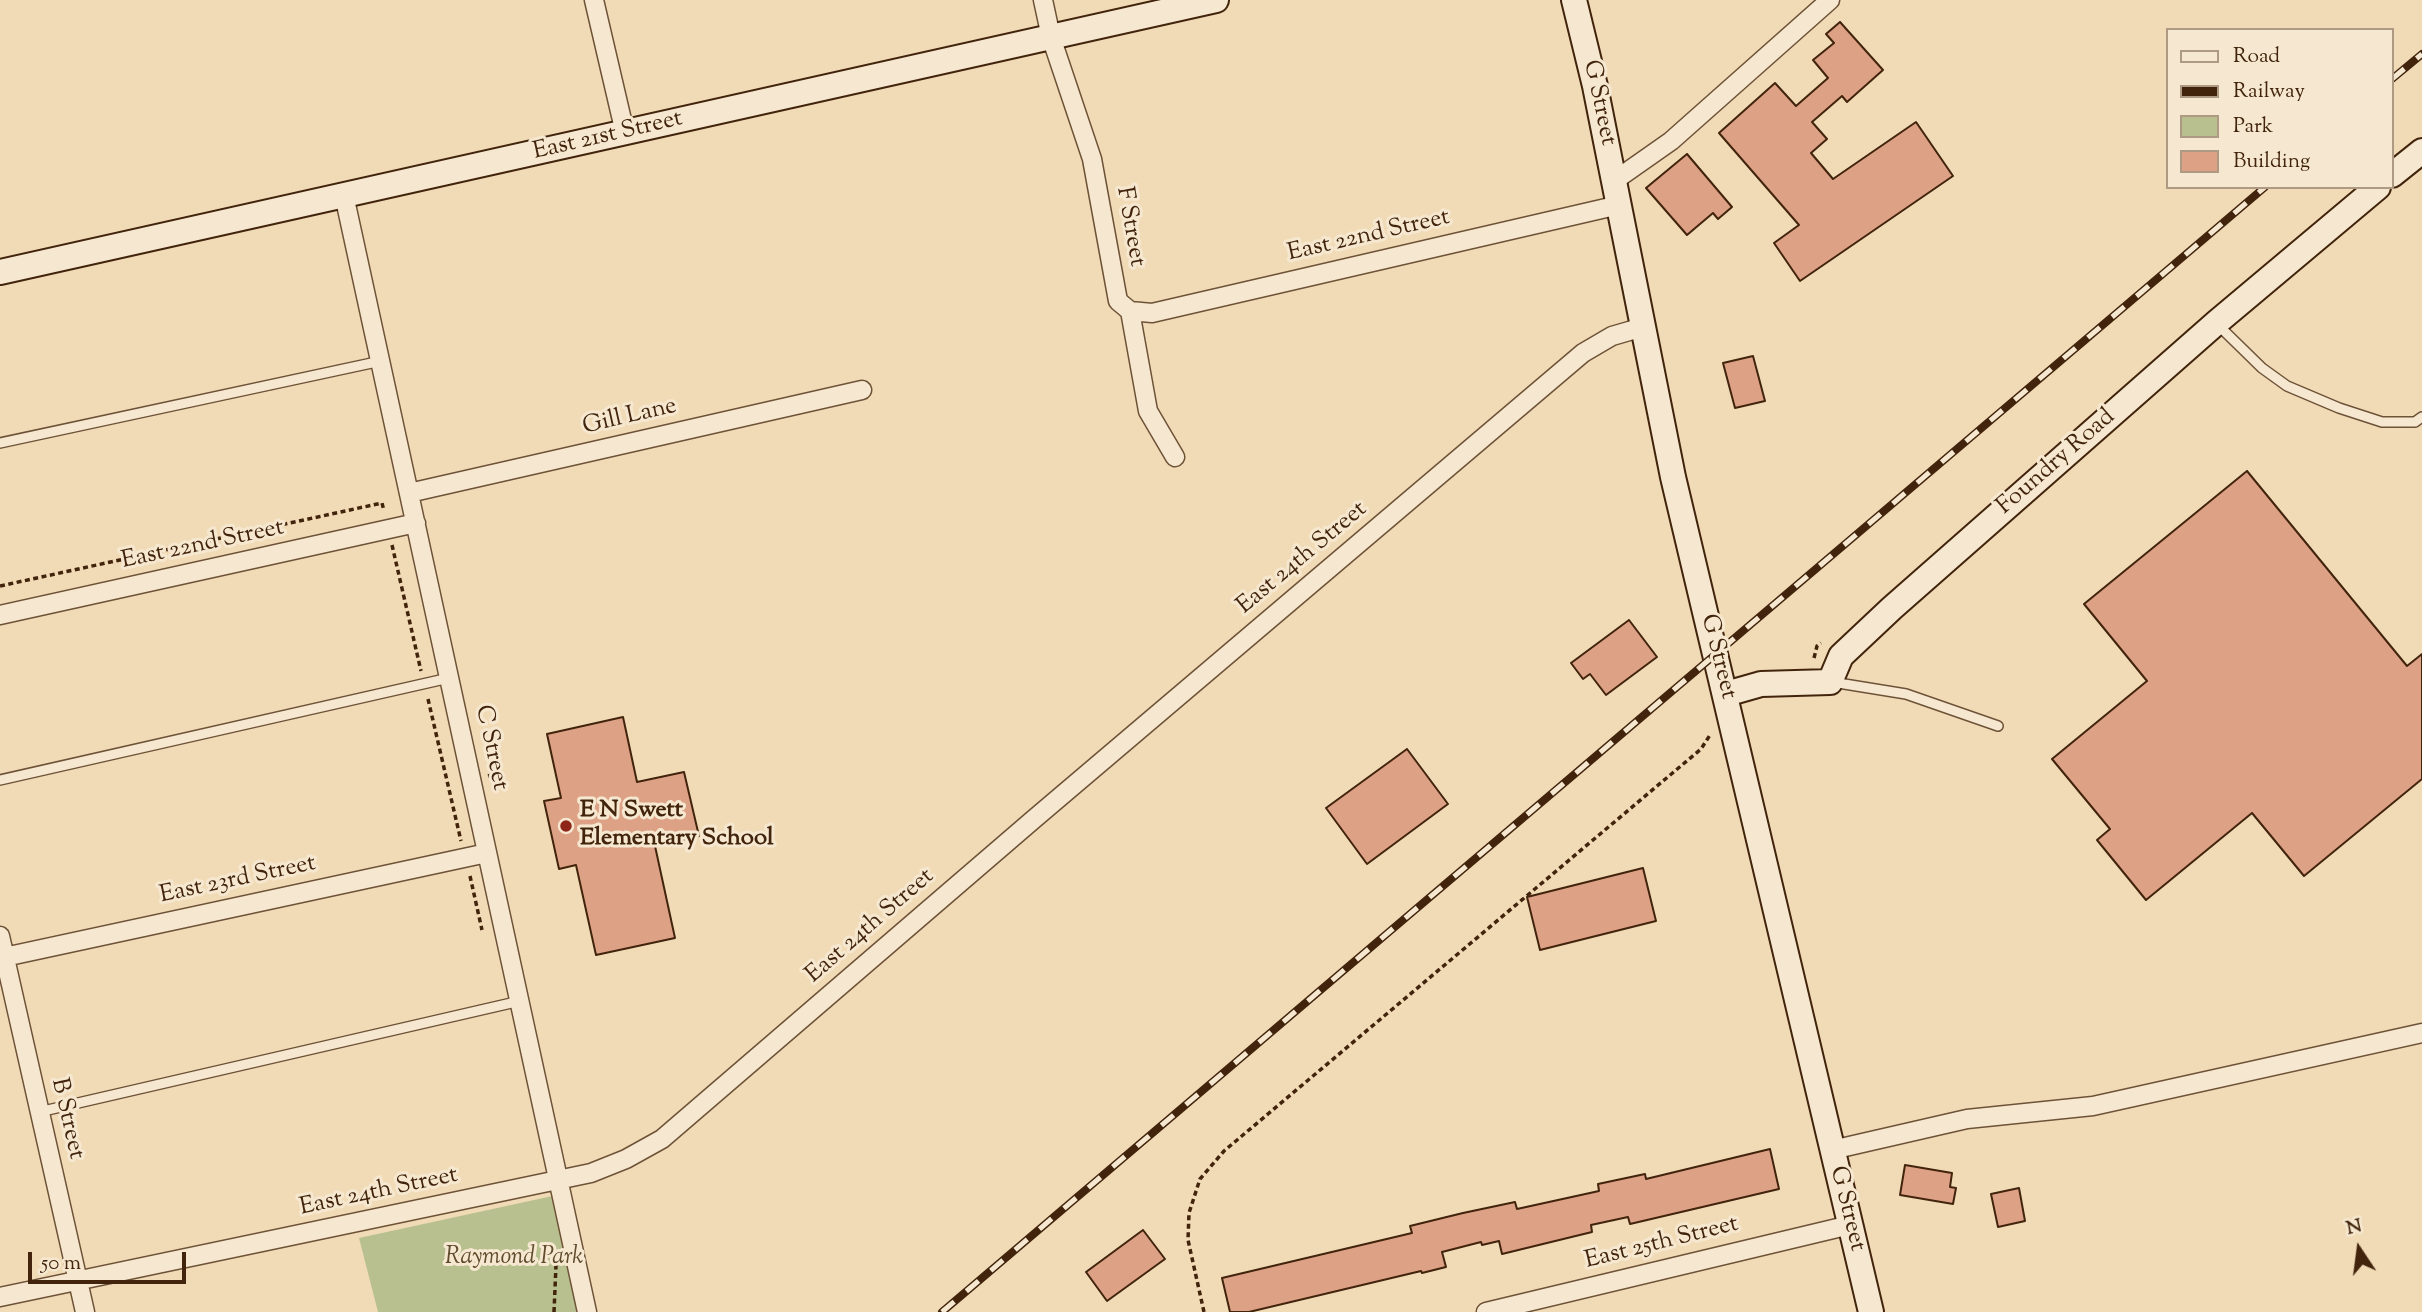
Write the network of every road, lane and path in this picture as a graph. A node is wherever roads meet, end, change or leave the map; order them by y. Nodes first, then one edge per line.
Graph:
1 (594, 0) edge
2 (1043, 0) edge
3 (1216, 0) edge
4 (1574, 0) edge
5 (1830, 0) edge
6 (1051, 37) junction
7 (625, 134) junction
8 (2422, 151) edge
9 (2394, 174) edge
10 (2376, 189) edge
11 (1616, 193) junction
12 (344, 195) junction
13 (0, 272) edge
14 (1130, 312) junction
15 (2216, 323) junction
16 (1643, 327) junction
17 (381, 361) junction
18 (862, 390) dead end
19 (2422, 417) edge
20 (0, 443) edge
21 (1175, 457) dead end
22 (409, 493) junction
23 (416, 523) junction
24 (388, 530) junction
25 (0, 586) edge
26 (0, 615) edge
27 (450, 678) junction
28 (1830, 682) junction
29 (424, 684) junction
30 (1726, 694) junction
31 (1706, 724) dead end
32 (1998, 726) dead end
33 (0, 780) edge
34 (487, 853) junction
35 (465, 858) junction
36 (0, 936) edge
37 (484, 938) dead end
38 (2, 957) edge
39 (520, 1001) junction
40 (2422, 1033) edge
41 (39, 1112) junction
42 (1832, 1150) junction
43 (559, 1181) junction
44 (1850, 1224) junction
45 (556, 1261) dead end
46 (78, 1280) junction
47 (0, 1297) edge
48 (85, 1312) edge
49 (554, 1312) edge
50 (587, 1312) edge
51 (1204, 1312) edge
52 (1486, 1312) edge
53 (1871, 1312) edge

1 - 7 street
2 - 6 street, F Street
3 - 6 main road, East 21st Street
4 - 11 main road, G Street
5 - 11 street
6 - 7 main road, East 21st Street
6 - 14 street, F Street
7 - 12 main road, East 21st Street
8 - 9 main road
10 - 15 main road, Foundry Road
11 - 14 street, East 22nd Street
11 - 16 main road, G Street
12 - 13 main road, East 21st Street
12 - 17 street, C Street
14 - 21 street, F Street
15 - 19 lane
15 - 28 main road, Foundry Road
16 - 30 main road, G Street
16 - 43 street, East 24th Street
17 - 20 lane
17 - 22 street, C Street
18 - 22 street, Gill Lane
22 - 23 street, C Street
23 - 24 street, East 22nd Street
23 - 27 street, C Street
24 - 25 path
24 - 26 street, East 22nd Street
24 - 29 path
27 - 29 lane
27 - 34 street, C Street
28 - 30 main road
28 - 32 lane
29 - 33 lane
29 - 35 path
30 - 42 main road, G Street
31 - 51 path
34 - 35 street, East 23rd Street
34 - 39 street, C Street
35 - 37 path
35 - 38 street, East 23rd Street
36 - 38 street, B Street
38 - 41 street, B Street
39 - 41 lane
39 - 43 street, C Street
40 - 42 street
41 - 46 street, B Street
42 - 44 main road, G Street
43 - 46 street, East 24th Street
43 - 50 street, C Street
44 - 52 street, East 25th Street
44 - 53 main road, G Street
45 - 49 path
46 - 47 street, East 24th Street
46 - 48 street, B Street

